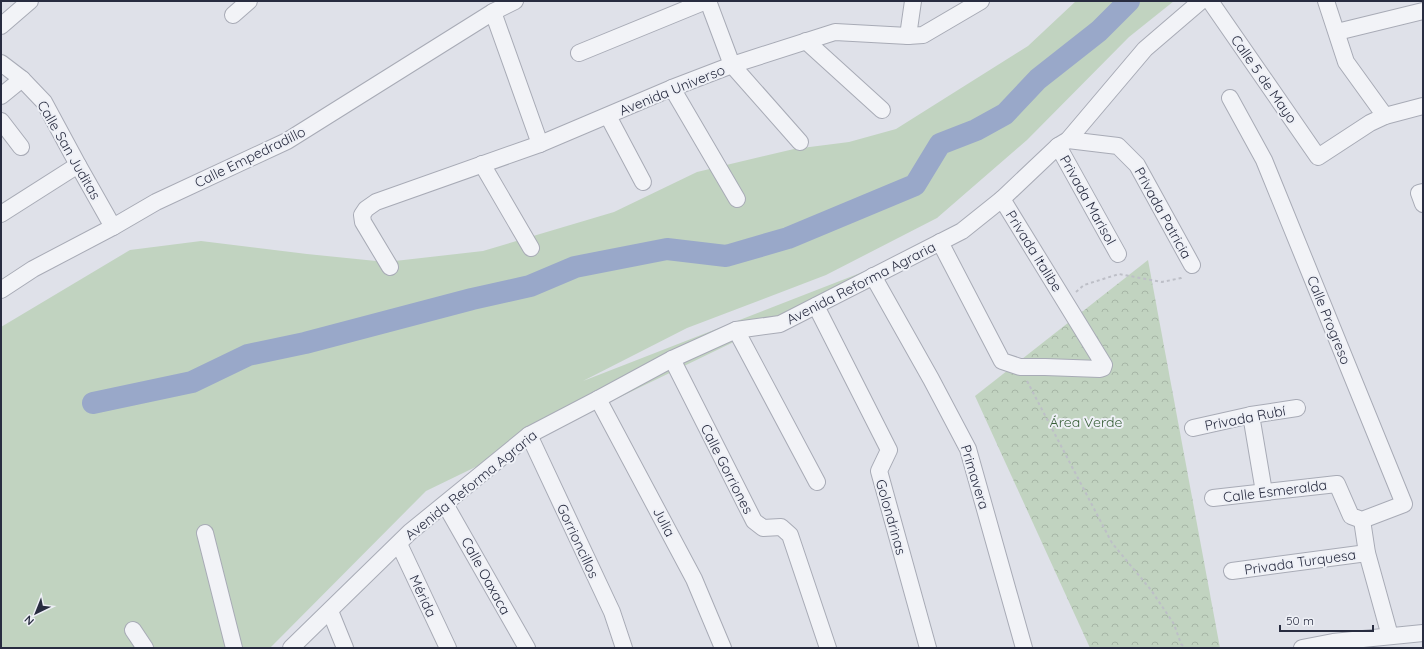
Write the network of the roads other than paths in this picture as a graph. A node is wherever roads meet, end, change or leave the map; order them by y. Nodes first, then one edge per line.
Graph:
1 (30, 1) edge
2 (250, 1) edge
3 (515, 1) edge
4 (707, 1) edge
5 (913, 1) edge
6 (981, 1) edge
7 (1201, 1) edge
8 (1210, 1) edge
9 (1326, 1) edge
10 (1423, 11) edge
11 (493, 12) junction
12 (233, 15) dead end
13 (2, 22) edge
14 (1337, 32) junction
15 (908, 36) junction
16 (806, 41) junction
17 (579, 53) dead end
18 (1, 63) edge
19 (732, 65) junction
20 (22, 79) junction
21 (672, 88) junction
22 (1, 96) edge
23 (1230, 98) dead end
24 (1423, 106) edge
25 (882, 110) dead end
26 (608, 116) junction
27 (1385, 116) junction
28 (1, 121) edge
29 (800, 142) dead end
30 (1063, 143) junction
31 (540, 144) junction
32 (21, 147) dead end
33 (482, 164) junction
34 (78, 165) junction
35 (642, 182) dead end
36 (1423, 192) edge
37 (737, 199) dead end
38 (1002, 199) junction
39 (1423, 204) edge
40 (1, 214) edge
41 (114, 226) junction
42 (940, 242) junction
43 (531, 248) dead end
44 (1118, 254) dead end
45 (1192, 265) road end
46 (390, 267) dead end
47 (873, 276) junction
48 (1, 290) edge
49 (816, 306) junction
50 (736, 330) junction
51 (672, 359) junction
52 (598, 399) junction
53 (1297, 408) dead end
54 (1252, 415) junction
55 (1193, 428) dead end
56 (529, 435) junction
57 (817, 482) dead end
58 (1264, 492) junction
59 (1212, 498) dead end
60 (445, 504) junction
61 (1357, 518) junction
62 (205, 533) dead end
63 (399, 544) junction
64 (1367, 553) junction
65 (1232, 571) dead end
66 (330, 611) junction
67 (133, 630) dead end
68 (1423, 633) edge
69 (1402, 640) edge
70 (298, 644) edge
71 (1334, 645) edge
72 (146, 648) edge
73 (234, 648) edge
74 (345, 648) edge
75 (448, 648) edge
76 (527, 648) edge
77 (624, 648) edge
78 (723, 648) edge
79 (828, 648) edge
80 (928, 648) edge
81 (1024, 648) edge
82 (1302, 648) edge

1 - 13 street
2 - 12 street
3 - 11 street, Calle Empedradillo
4 - 17 street
4 - 19 street
5 - 15 street
6 - 15 street, Avenida Universo
7 - 30 street, Avenida Reforma Agraria
8 - 27 street, Calle 5 de Mayo
9 - 14 street
10 - 14 street
11 - 31 street
11 - 41 street, Calle Empedradillo
14 - 27 street
15 - 16 street, Avenida Universo
16 - 19 street, Avenida Universo
16 - 25 street
18 - 20 street, Calle San Juditas
19 - 21 street, Avenida Universo
19 - 29 street
20 - 22 street
20 - 34 street, Calle San Juditas
21 - 26 street, Avenida Universo
21 - 37 street
23 - 61 street, Calle Progreso
24 - 27 street
26 - 31 street, Avenida Universo
26 - 35 street
28 - 32 street
30 - 38 street, Avenida Reforma Agraria
30 - 44 street, Privada Marisol
30 - 45 street, Privada Patricia
31 - 33 street, Avenida Universo
33 - 43 street
33 - 46 street, Avenida Universo
34 - 40 street
34 - 41 street, Calle San Juditas
36 - 39 street
38 - 42 street, Avenida Reforma Agraria
38 - 42 street, Privada Italibe
41 - 48 street, Calle Empedradillo
42 - 47 street, Avenida Reforma Agraria
47 - 49 street, Avenida Reforma Agraria
47 - 81 street, Primavera
49 - 50 street, Avenida Reforma Agraria
49 - 80 street, Golondrinas
50 - 51 street, Avenida Reforma Agraria
50 - 57 street
51 - 52 street, Avenida Reforma Agraria
51 - 79 street, Calle Gorriones
52 - 56 street, Avenida Reforma Agraria
52 - 78 street, Julia
53 - 54 street, Privada Rubí
54 - 55 street, Privada Rubí
54 - 58 street
56 - 60 street, Avenida Reforma Agraria
56 - 77 street, Gorrioncillos
58 - 59 street, Calle Esmeralda
58 - 61 street, Calle Esmeralda
60 - 63 street, Avenida Reforma Agraria
60 - 76 street, Calle Oaxaca
61 - 64 street
62 - 73 street
63 - 66 street, Avenida Reforma Agraria
63 - 75 street, Mérida
64 - 65 street, Privada Turquesa
64 - 69 street
66 - 70 street, Avenida Reforma Agraria
66 - 74 street
67 - 72 street
68 - 69 street
69 - 71 street
71 - 82 street

